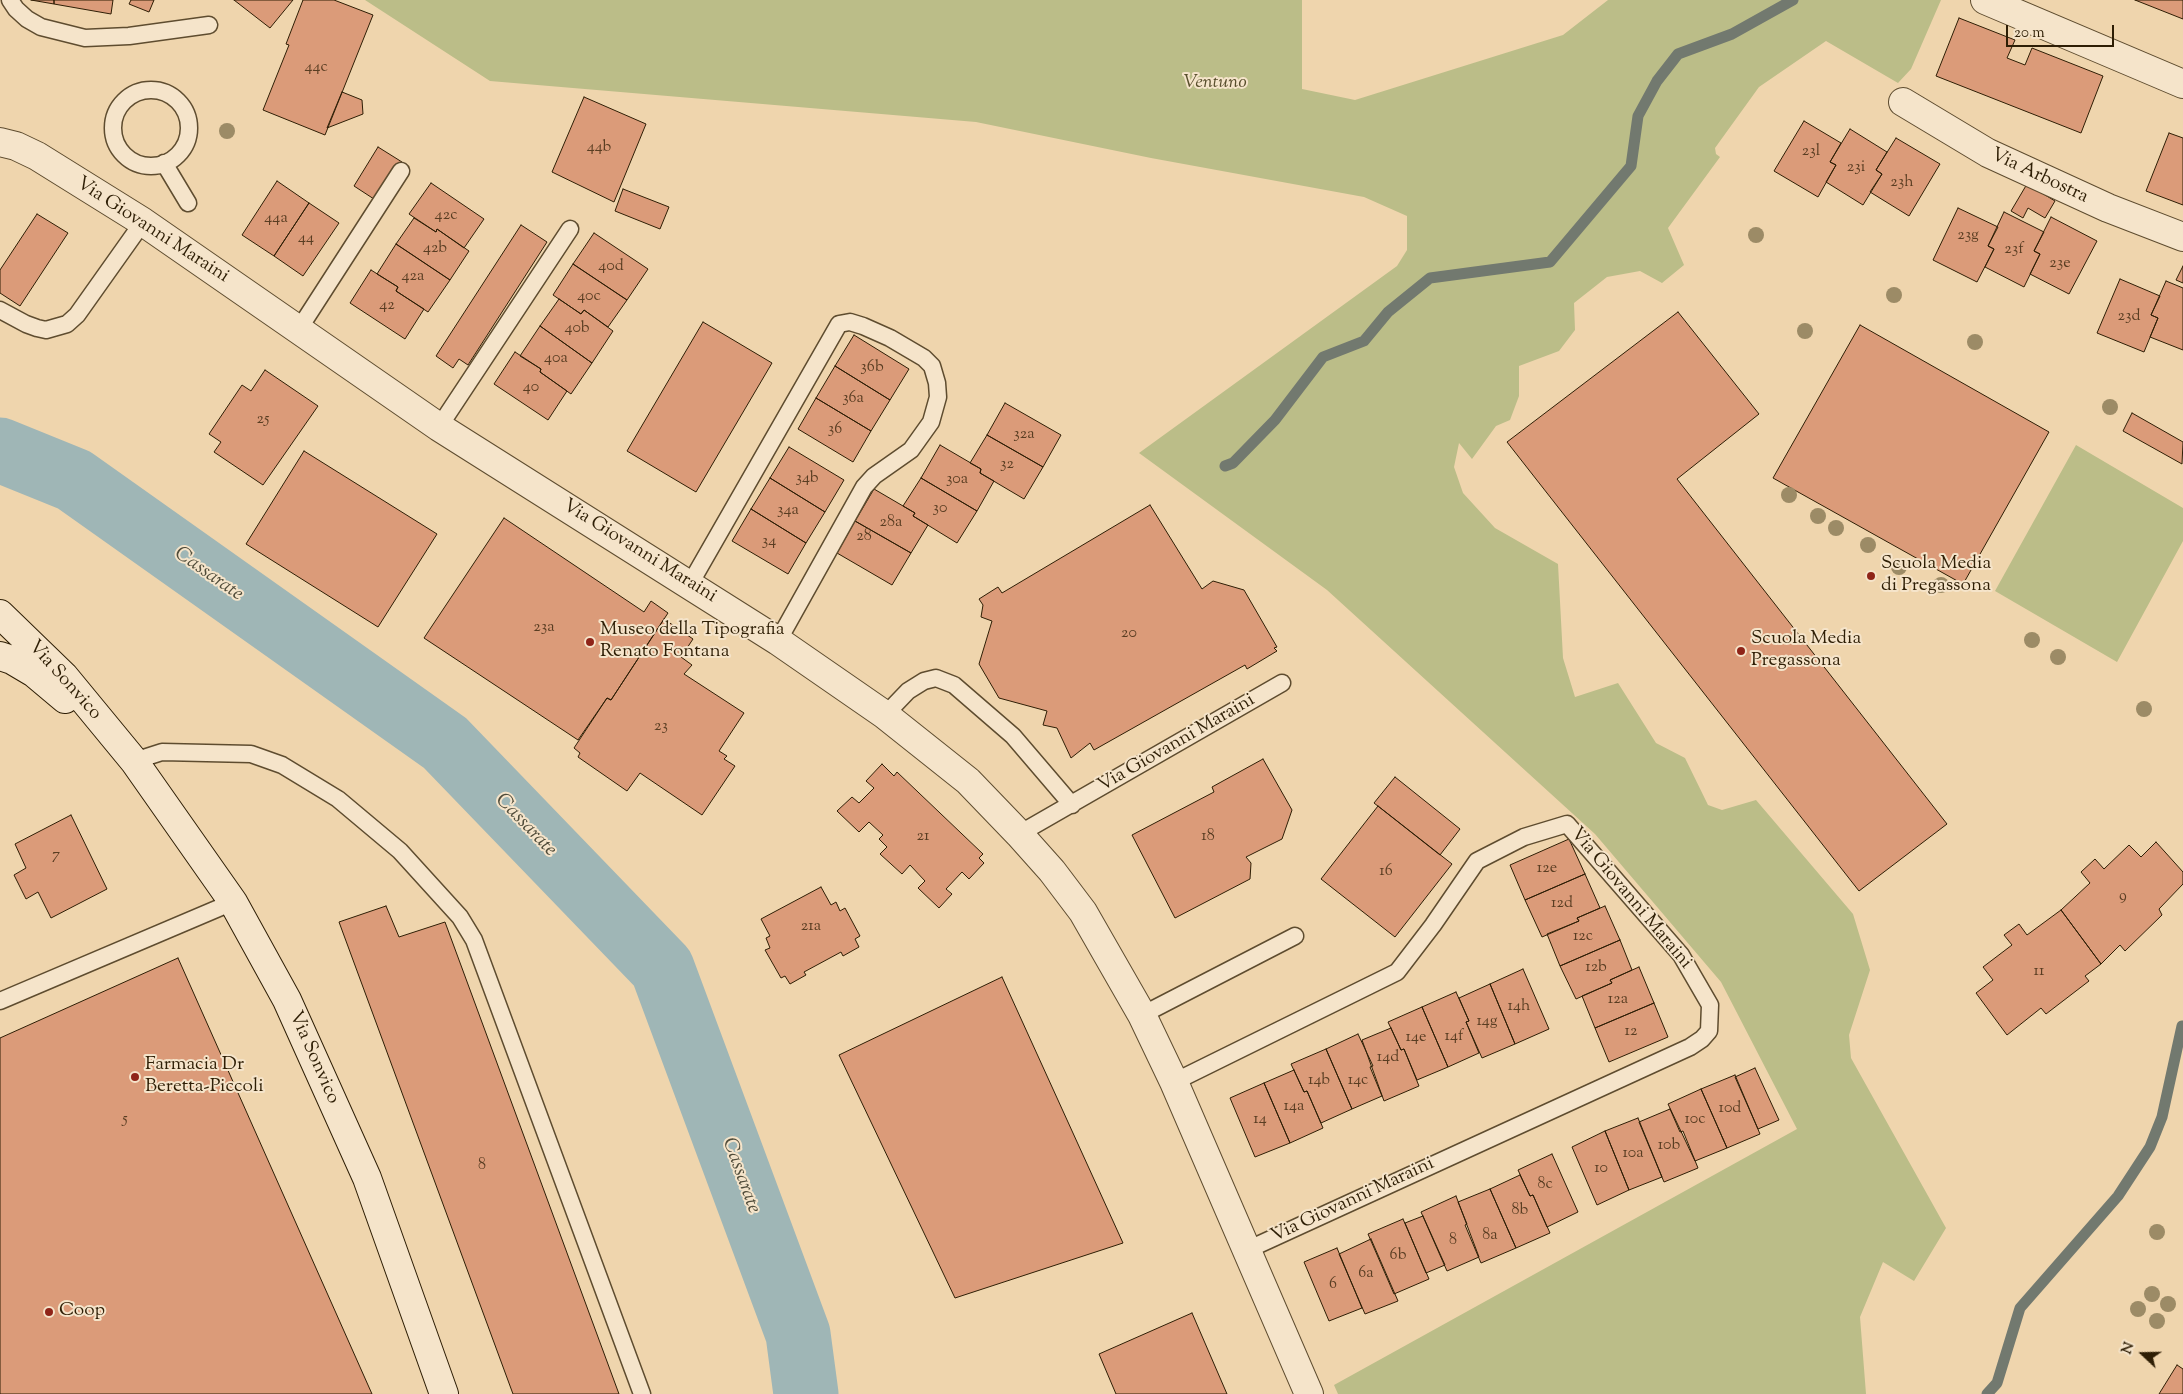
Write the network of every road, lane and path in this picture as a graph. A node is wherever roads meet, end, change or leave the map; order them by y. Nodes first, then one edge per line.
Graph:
1 (10, 0) edge
2 (1985, 0) edge
3 (209, 25) dead end
4 (2183, 84) edge
5 (1903, 102) dead end
6 (0, 142) edge
7 (164, 163) junction
8 (401, 171) dead end
9 (188, 203) dead end
10 (143, 222) junction
11 (570, 229) dead end
12 (2183, 237) edge
13 (0, 310) edge
14 (299, 329) junction
15 (439, 427) junction
16 (690, 584) junction
17 (0, 614) edge
18 (778, 641) junction
19 (0, 656) edge
20 (1282, 683) dead end
21 (885, 714) junction
22 (129, 756) junction
23 (1072, 805) junction
24 (1019, 834) junction
25 (233, 902) junction
26 (1295, 936) dead end
27 (0, 1001) edge
28 (1142, 1015) junction
29 (1174, 1082) junction
30 (1247, 1250) junction
31 (444, 1394) edge
32 (642, 1394) edge
33 (1309, 1394) edge

1 - 3 lane
2 - 4 street
5 - 12 street, Via Arbostra
6 - 10 street, Via Giovanni Maraini
7 - 7 lane
7 - 9 lane
8 - 14 lane
10 - 13 lane
10 - 14 street, Via Giovanni Maraini
11 - 15 lane
14 - 15 street, Via Giovanni Maraini
15 - 16 street, Via Giovanni Maraini
16 - 18 street, Via Giovanni Maraini
16 - 18 lane
17 - 22 street, Via Sonvico
18 - 21 street, Via Giovanni Maraini
19 - 22 street, Via Sonvico
20 - 23 lane, Via Giovanni Maraini
21 - 23 lane
21 - 24 street, Via Giovanni Maraini
22 - 25 street, Via Sonvico
22 - 32 lane
23 - 24 lane, Via Giovanni Maraini
24 - 28 street, Via Giovanni Maraini
25 - 27 lane
25 - 31 street, Via Sonvico
26 - 28 lane
28 - 29 street, Via Giovanni Maraini
29 - 30 street, Via Giovanni Maraini
29 - 30 lane, Via Giovanni Maraini
30 - 33 street, Via Giovanni Maraini

